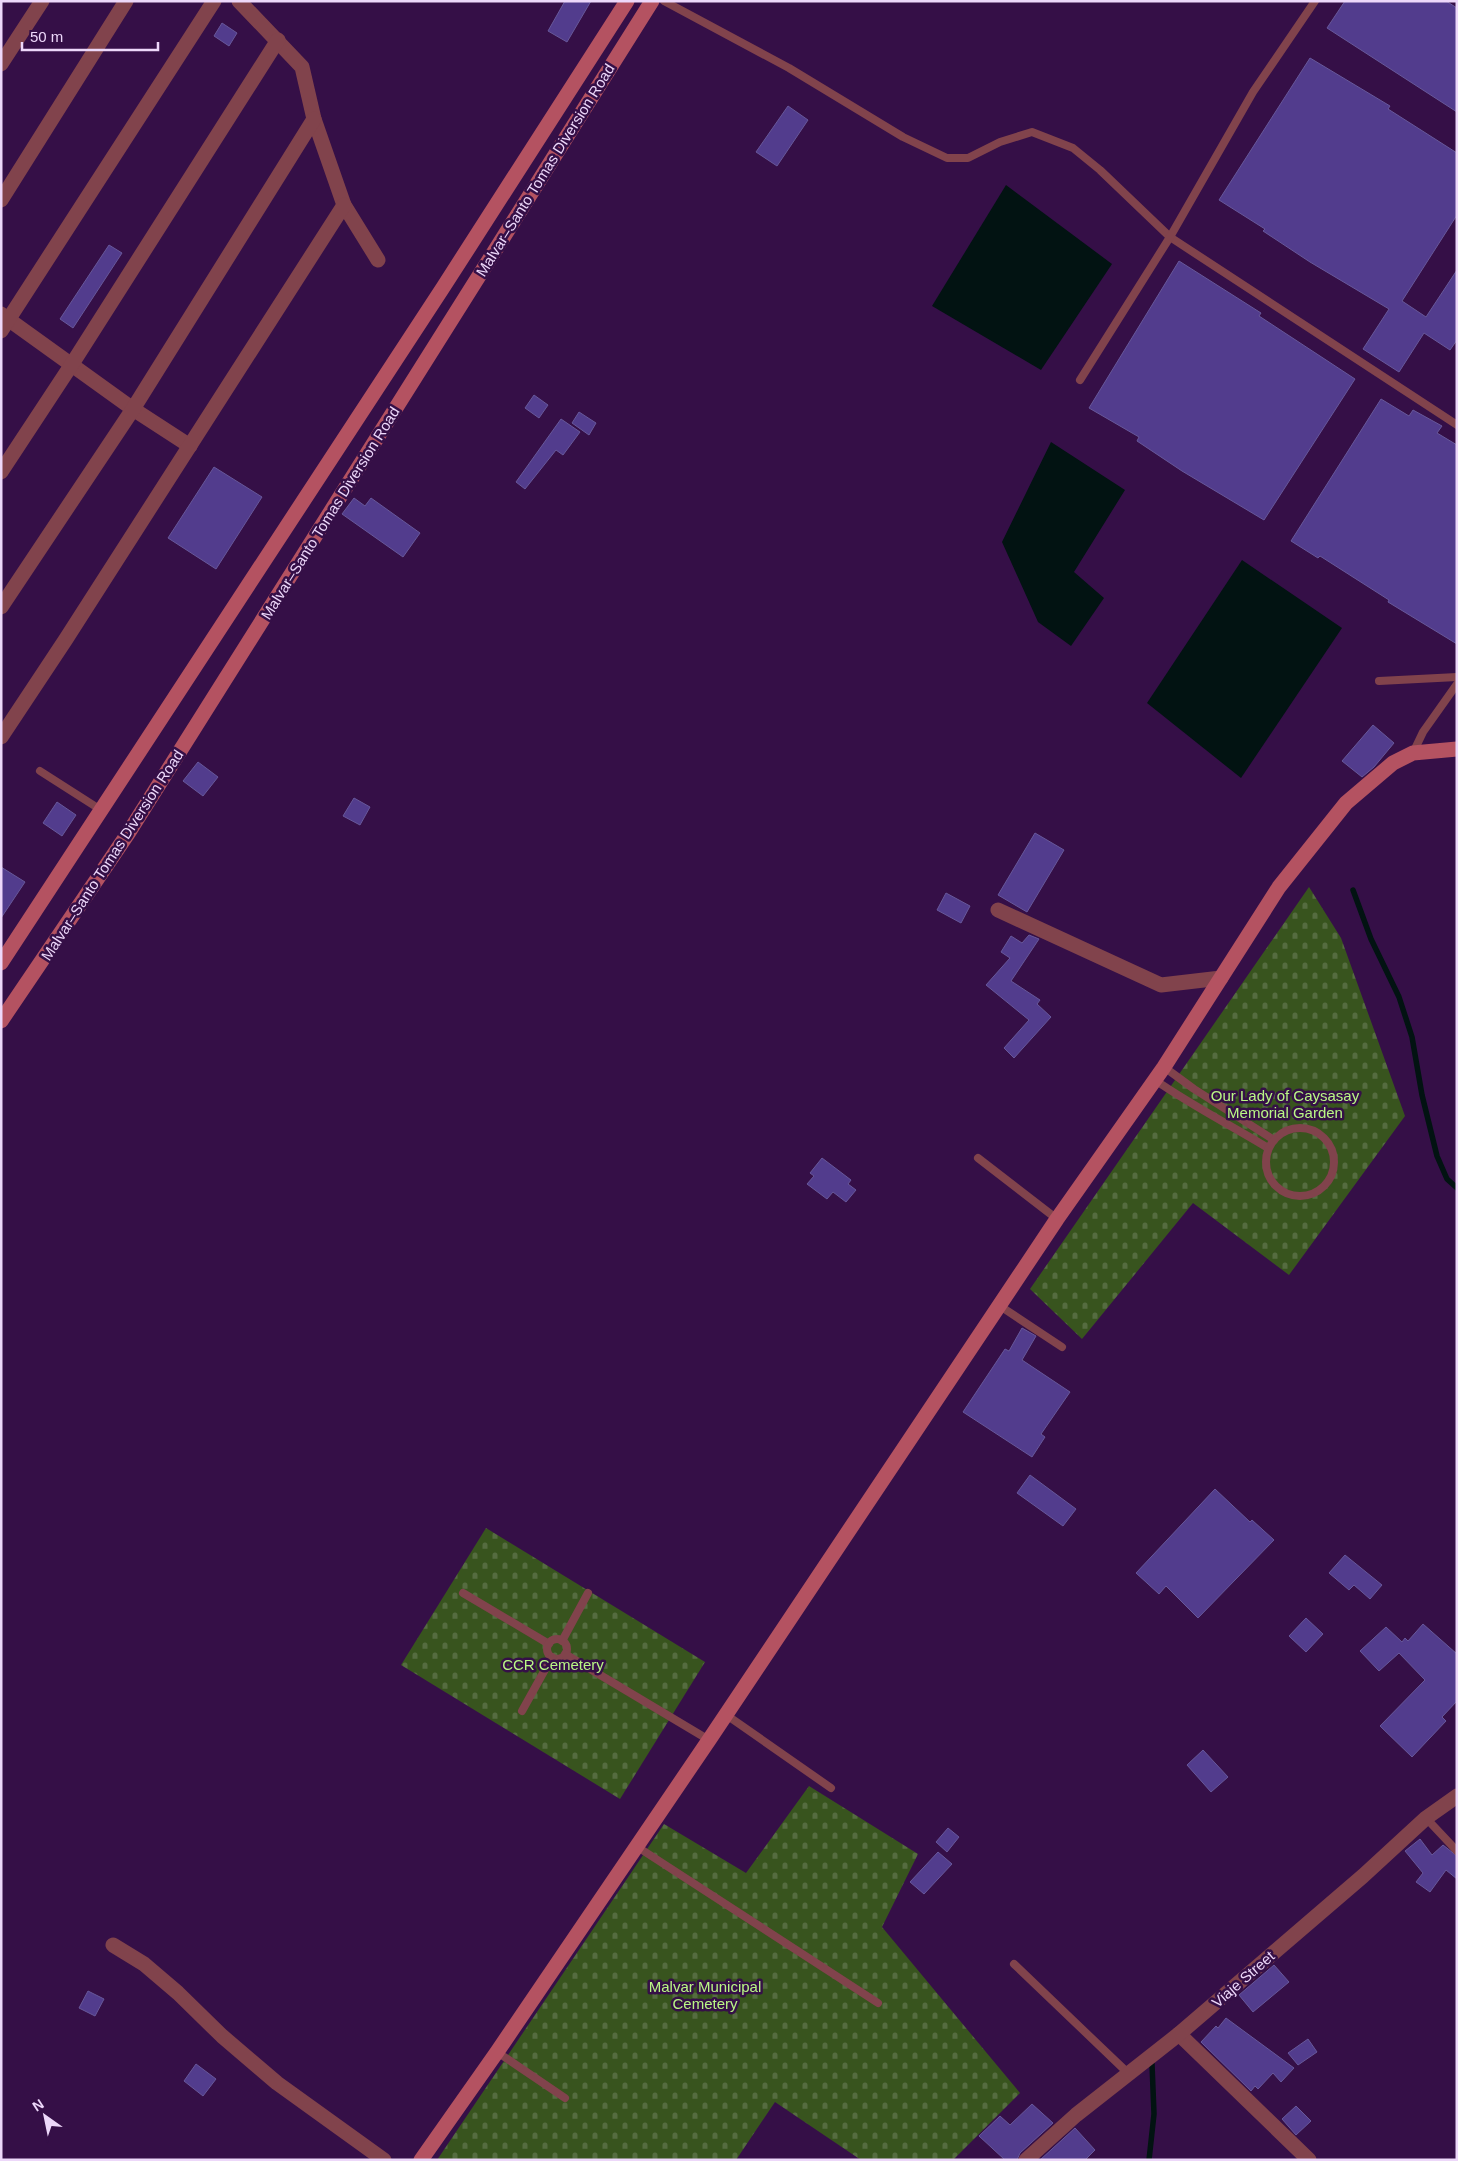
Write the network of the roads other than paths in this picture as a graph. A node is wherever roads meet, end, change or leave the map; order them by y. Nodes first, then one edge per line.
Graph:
1 (42, 1) edge
2 (126, 1) edge
3 (214, 1) edge
4 (239, 1) edge
5 (627, 1) edge
6 (652, 1) edge
7 (664, 1) edge
8 (1315, 1) edge
9 (278, 40) junction
10 (1, 64) edge
11 (314, 119) junction
12 (1, 200) edge
13 (344, 205) junction
14 (1170, 237) junction
15 (378, 260) dead end
16 (4, 322) edge
17 (72, 364) junction
18 (1080, 380) dead end
19 (133, 409) junction
20 (1457, 425) edge
21 (190, 446) junction
22 (1, 472) edge
23 (1, 607) edge
24 (1457, 677) edge
25 (1379, 681) dead end
26 (1457, 684) edge
27 (1, 737) edge
28 (1457, 749) edge
29 (1413, 753) junction
30 (40, 771) dead end
31 (101, 810) junction
32 (998, 910) dead end
33 (1, 963) edge
34 (1220, 978) junction
35 (1, 1021) edge
36 (1164, 1067) junction
37 (1155, 1080) junction
38 (1274, 1140) junction
39 (1268, 1148) junction
40 (978, 1158) dead end
41 (1057, 1219) junction
42 (1000, 1306) junction
43 (1062, 1347) dead end
44 (588, 1593) dead end
45 (463, 1594) dead end
46 (562, 1641) junction
47 (549, 1644) junction
48 (565, 1654) junction
49 (552, 1657) junction
50 (522, 1711) dead end
51 (725, 1714) junction
52 (709, 1740) junction
53 (831, 1788) dead end
54 (1457, 1796) edge
55 (1426, 1818) junction
56 (636, 1846) junction
57 (1457, 1851) edge
58 (113, 1945) dead end
59 (1014, 1964) dead end
60 (878, 2003) dead end
61 (1179, 2034) junction
62 (497, 2052) junction
63 (1129, 2074) junction
64 (565, 2098) dead end
65 (384, 2160) edge
66 (421, 2160) edge
67 (1026, 2160) edge
68 (1309, 2160) edge

1 - 10 street
2 - 12 street
3 - 16 street
4 - 9 street
5 - 31 street, Malvar–Santo Tomas Diversion Road
6 - 35 street, Malvar–Santo Tomas Diversion Road
7 - 14 lane
8 - 14 lane
9 - 11 street
9 - 17 street
11 - 13 street
11 - 19 street
13 - 15 street
13 - 21 street
14 - 18 lane
14 - 20 lane
16 - 17 street
17 - 19 street
17 - 22 street
19 - 21 street
19 - 23 street
21 - 27 street
24 - 25 lane
26 - 29 lane
28 - 29 street
29 - 34 street
30 - 31 lane
31 - 33 street, Malvar–Santo Tomas Diversion Road
32 - 34 street
34 - 36 street
36 - 37 street
36 - 38 lane
37 - 39 lane
37 - 41 street
38 - 39 lane
38 - 39 lane
40 - 41 lane
41 - 42 street
42 - 43 lane
42 - 51 street
44 - 46 lane
45 - 47 lane
46 - 47 lane
46 - 48 lane
47 - 49 lane
48 - 49 lane
48 - 52 lane
49 - 50 lane
51 - 52 street
51 - 53 lane
52 - 56 street
54 - 55 street, Viaje Street
55 - 57 lane
55 - 61 street, Viaje Street
56 - 60 lane
56 - 62 street
58 - 65 street
59 - 63 lane
61 - 63 street, Viaje Street
61 - 68 street
62 - 64 lane
62 - 66 street
63 - 67 street, Viaje Street

